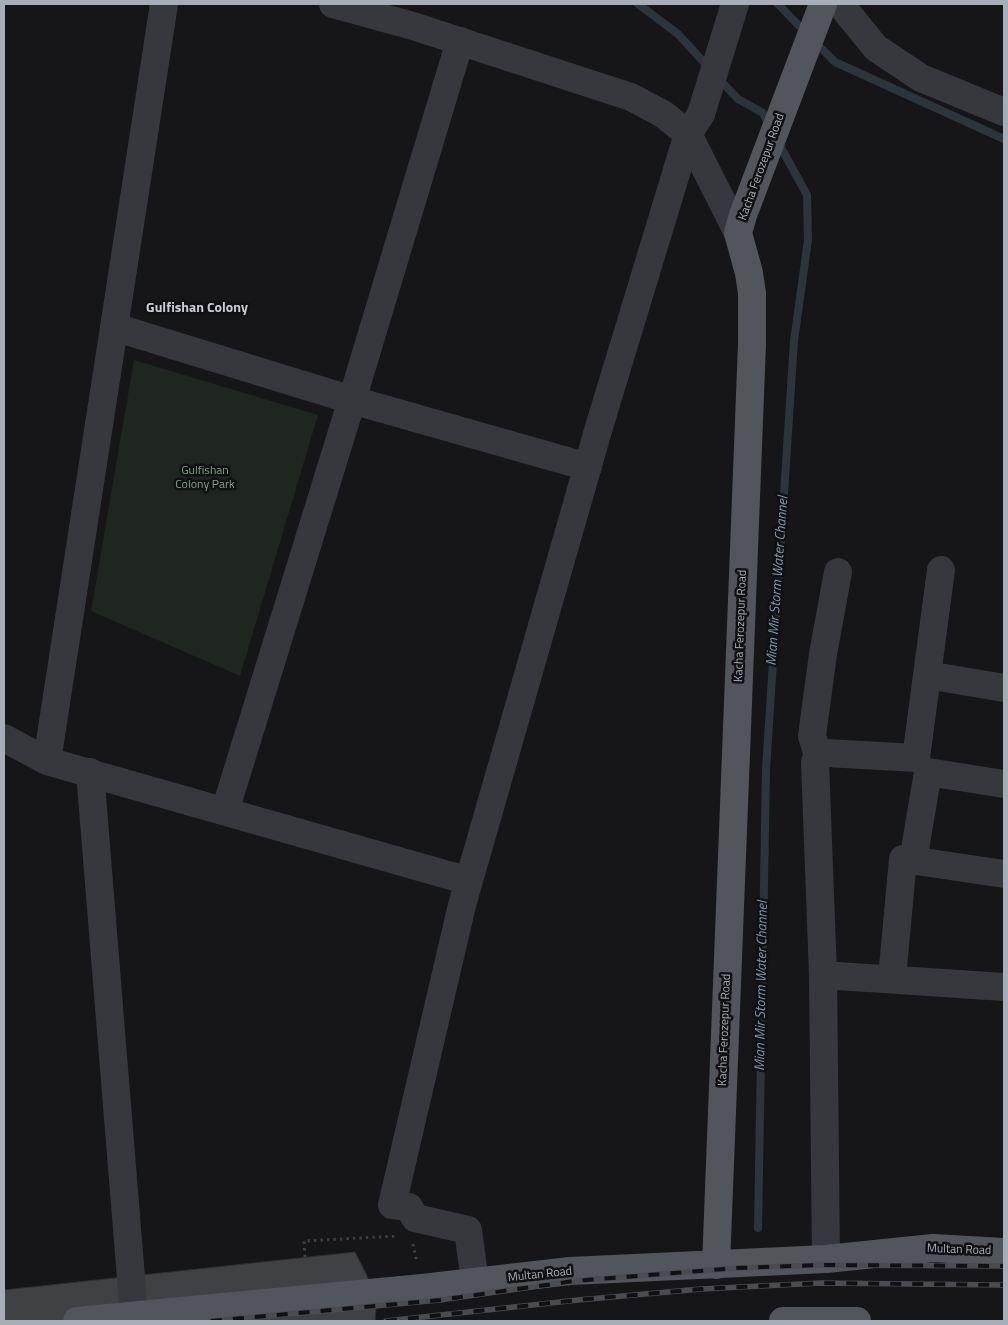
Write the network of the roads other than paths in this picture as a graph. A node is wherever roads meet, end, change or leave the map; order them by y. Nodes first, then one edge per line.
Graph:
1 (164, 4) edge
2 (333, 4) edge
3 (736, 4) edge
4 (823, 4) edge
5 (840, 4) edge
6 (460, 40) junction
7 (1004, 112) edge
8 (694, 124) junction
9 (740, 224) junction
10 (114, 327) junction
11 (352, 400) junction
12 (588, 467) junction
13 (941, 570) dead end
14 (838, 572) dead end
15 (927, 675) junction
16 (1004, 688) edge
17 (4, 738) edge
18 (818, 756) junction
19 (46, 760) junction
20 (922, 765) junction
21 (90, 772) junction
22 (1004, 784) edge
23 (225, 811) junction
24 (913, 861) junction
25 (1004, 874) edge
26 (469, 881) junction
27 (822, 975) junction
28 (892, 978) junction
29 (1004, 987) edge
30 (1004, 1252) edge
31 (826, 1259) junction
32 (716, 1265) junction
33 (474, 1282) junction
34 (134, 1315) junction
35 (77, 1321) edge
36 (783, 1321) edge
37 (857, 1321) edge

1 - 10 street
2 - 6 street
3 - 8 street
4 - 9 main road, Kacha Ferozepur Road
5 - 7 street
6 - 8 street
6 - 11 street
8 - 9 street
8 - 12 street
9 - 32 main road, Kacha Ferozepur Road
10 - 11 street
10 - 19 street
11 - 12 street
11 - 23 street
12 - 26 street
13 - 15 street
14 - 18 street
15 - 16 street
15 - 20 street
17 - 19 street
18 - 20 street
18 - 27 street
19 - 21 street
20 - 22 street
20 - 24 street
21 - 23 street
21 - 34 street
23 - 26 street
24 - 25 street
24 - 28 street
26 - 33 street
27 - 28 street
27 - 31 street
28 - 29 street
30 - 31 main road, Multan Road
31 - 32 main road, Multan Road
32 - 33 main road, Multan Road
33 - 34 main road, Multan Road
34 - 35 main road, Multan Road
36 - 37 main road

